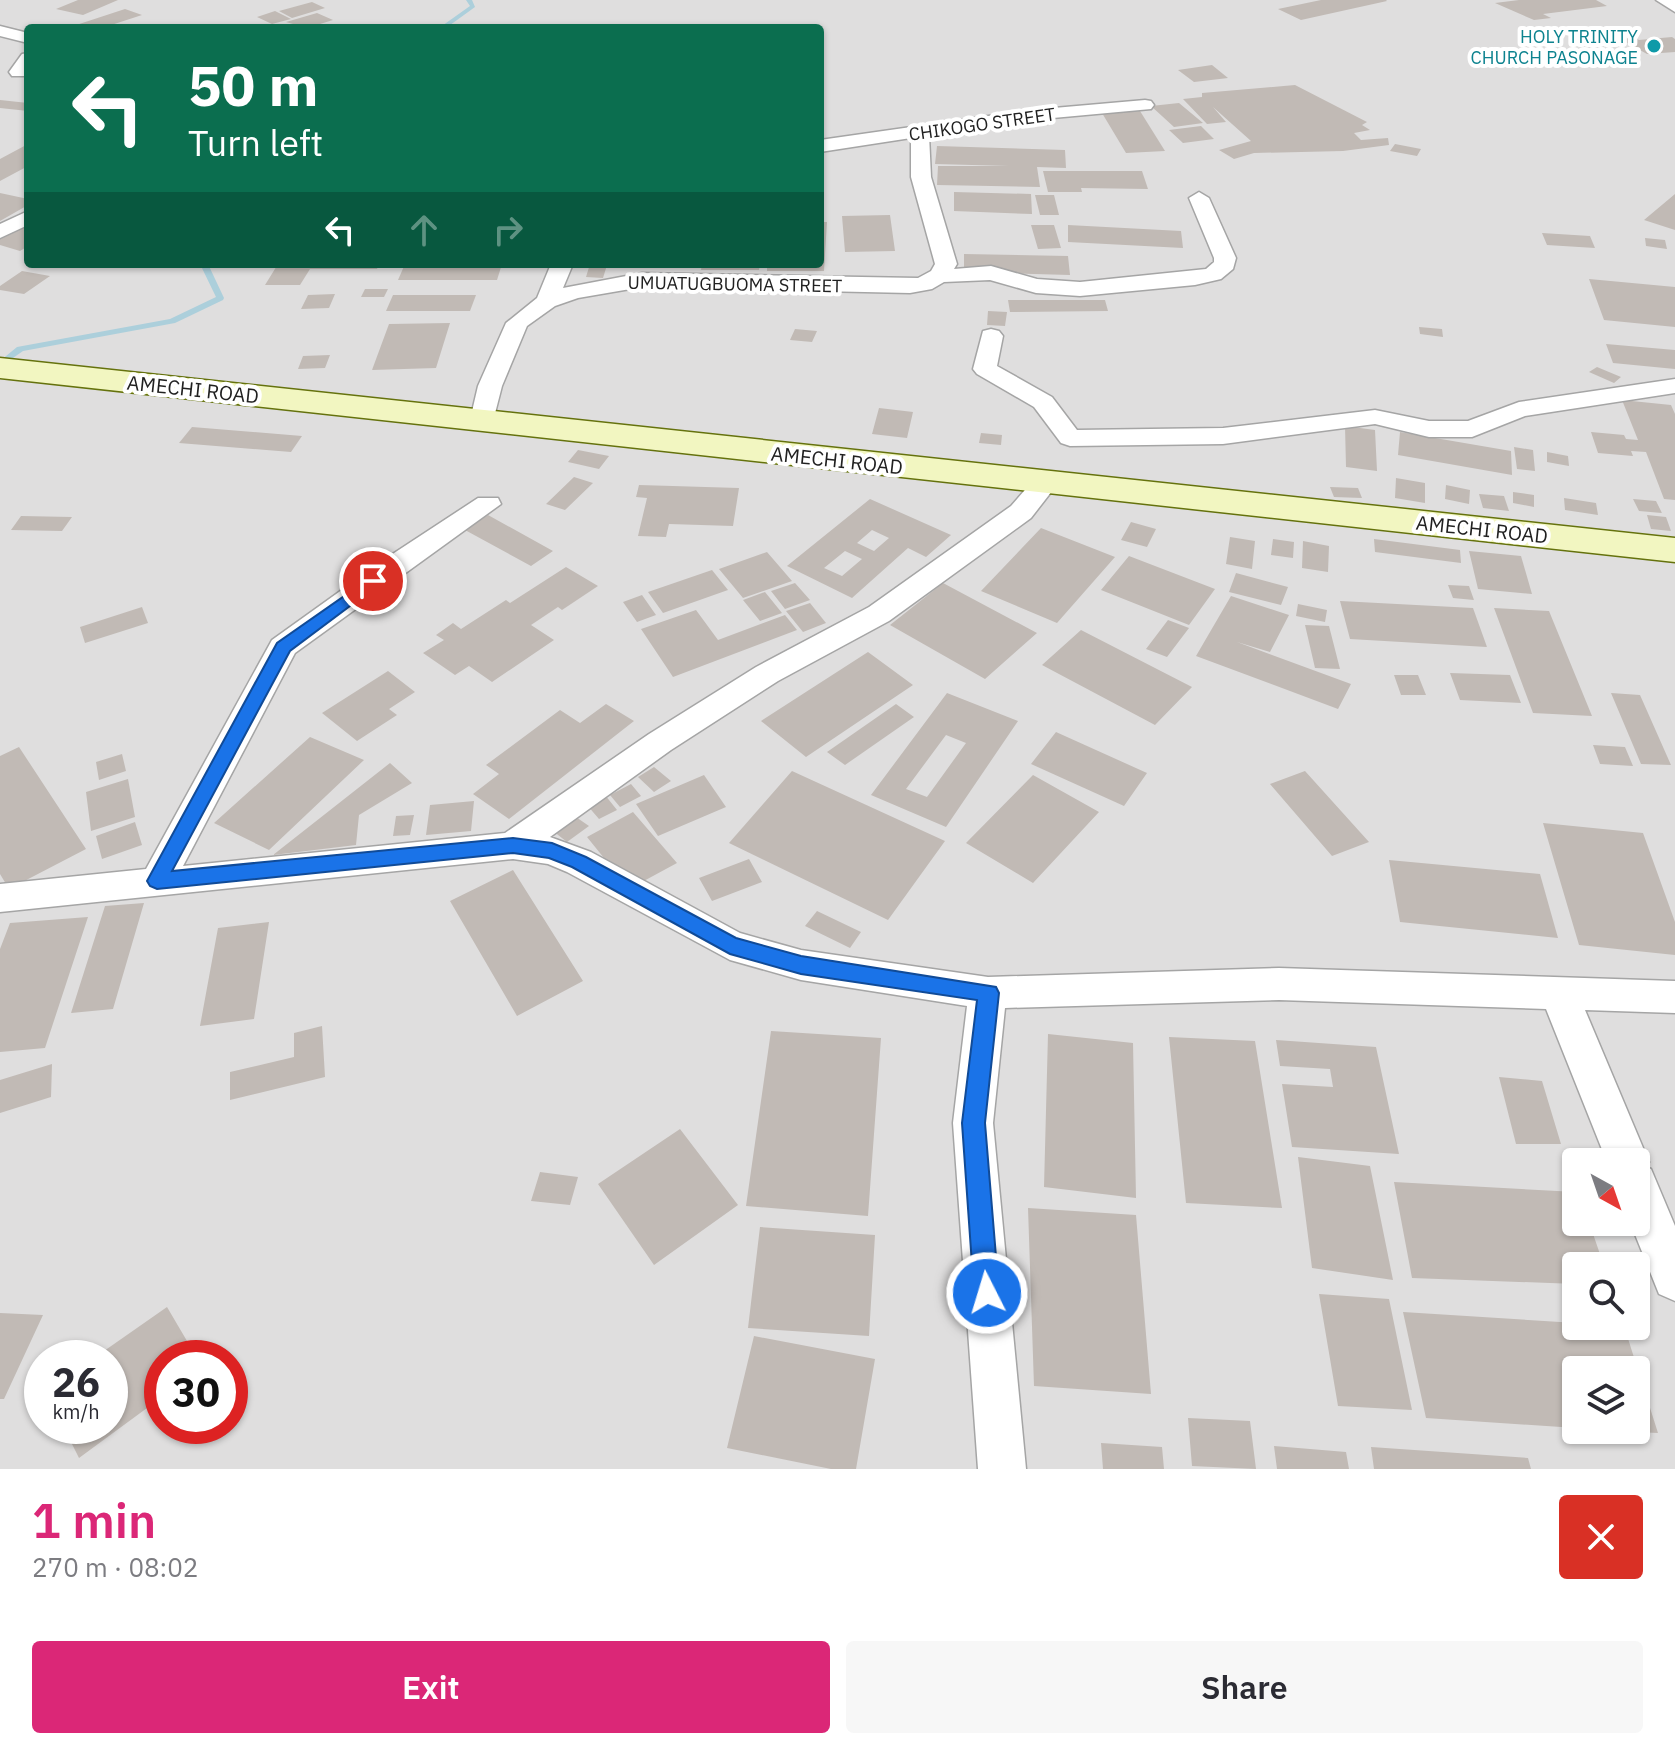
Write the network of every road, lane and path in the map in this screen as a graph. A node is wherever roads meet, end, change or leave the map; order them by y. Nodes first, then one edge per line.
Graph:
1 (1664, 0) edge
2 (1675, 7) edge
3 (0, 31) edge
4 (24, 37) edge
5 (1145, 105) dead end
6 (920, 133) junction
7 (824, 145) edge
8 (1199, 198) dead end
9 (24, 219) edge
10 (0, 232) edge
11 (560, 268) edge
12 (940, 275) junction
13 (547, 301) junction
14 (991, 336) dead end
15 (0, 368) edge
16 (1675, 386) edge
17 (483, 420) junction
18 (1046, 482) junction
19 (488, 504) dead end
20 (1675, 550) edge
21 (513, 846) junction
22 (157, 881) junction
23 (0, 898) edge
24 (988, 993) junction
25 (1559, 993) junction
26 (1675, 997) edge
27 (1622, 1148) edge
28 (1650, 1217) edge
29 (1675, 1279) edge
30 (1002, 1469) edge

1 - 2 street
3 - 4 street
5 - 6 street, CHIKOGO STREET
6 - 7 street, CHIKOGO STREET
6 - 12 street
8 - 12 street, UMUATUGBUOMA STREET
9 - 10 street
11 - 13 street
12 - 13 street, UMUATUGBUOMA STREET
13 - 17 street, UMUATUGBUOMA STREET
14 - 16 street
15 - 17 main road, AMECHI ROAD
17 - 18 main road, AMECHI ROAD
18 - 20 main road, AMECHI ROAD
18 - 21 street
19 - 22 street
21 - 22 street
21 - 24 street
22 - 23 street
24 - 25 street
24 - 30 street
25 - 26 street
25 - 27 street
28 - 29 street

